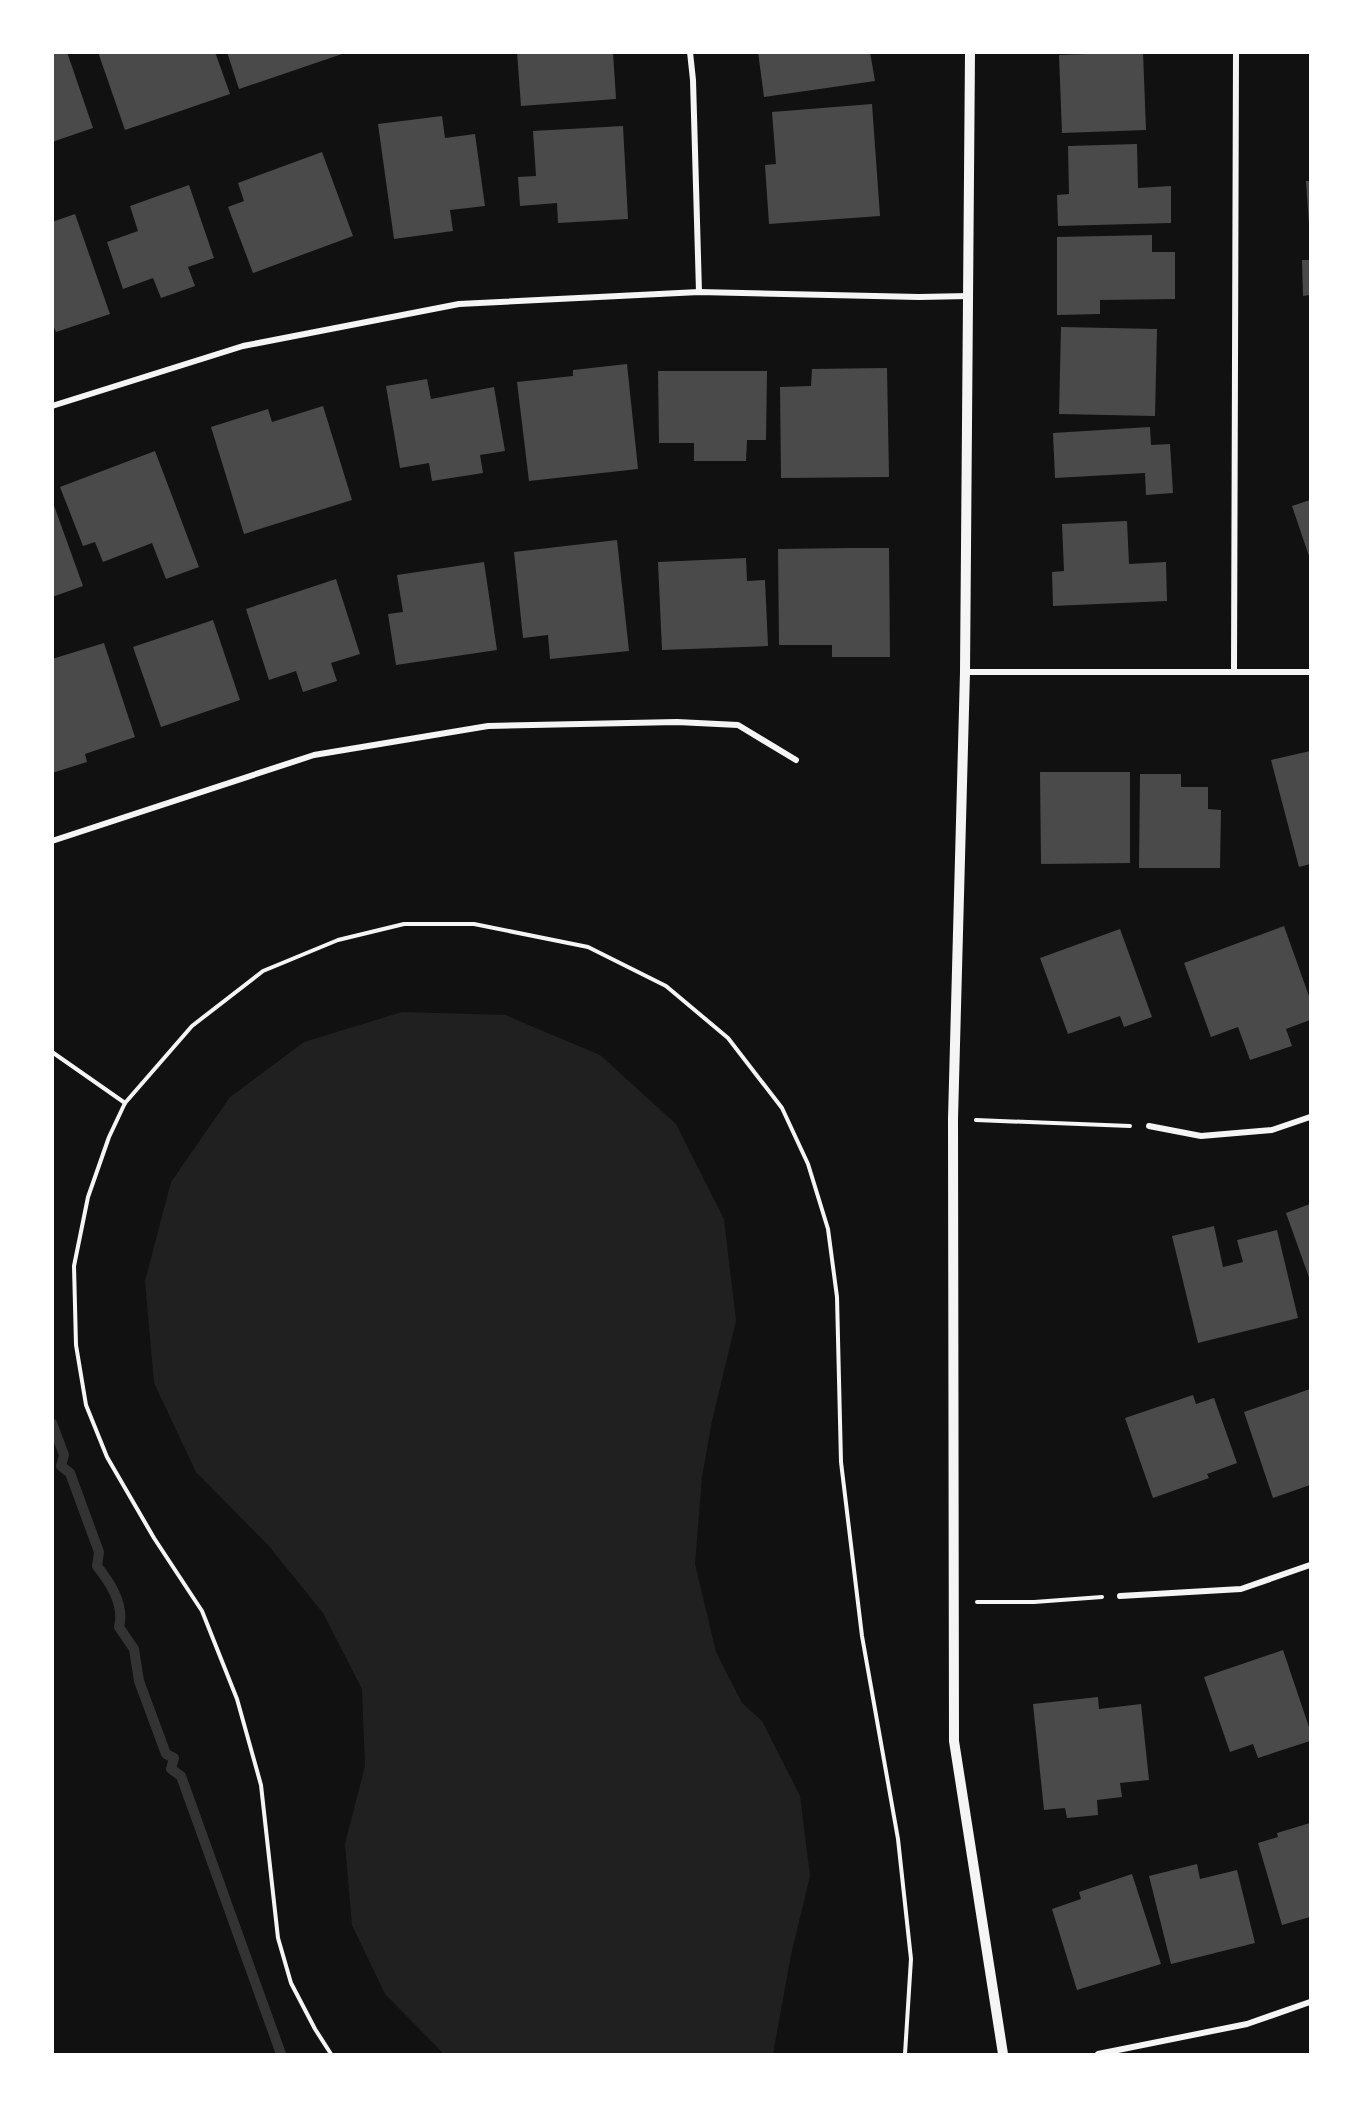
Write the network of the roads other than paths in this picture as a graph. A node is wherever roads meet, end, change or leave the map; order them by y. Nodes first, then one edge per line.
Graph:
1 (690, 52) edge
2 (970, 52) edge
3 (1236, 52) edge
4 (699, 292) junction
5 (969, 296) junction
6 (52, 406) edge
7 (1234, 671) junction
8 (965, 672) junction
9 (1311, 672) edge
10 (796, 760) dead end
11 (52, 841) edge
12 (1311, 1117) edge
13 (1149, 1126) road end
14 (1311, 1565) edge
15 (1120, 1596) road end
16 (1311, 2002) edge
17 (1003, 2055) edge
18 (1098, 2055) edge

1 - 4 street
2 - 5 street
3 - 7 street
4 - 5 street
4 - 6 street
5 - 8 street
7 - 8 street
7 - 9 street
8 - 17 street
10 - 11 street
12 - 13 street
14 - 15 street
16 - 18 street

